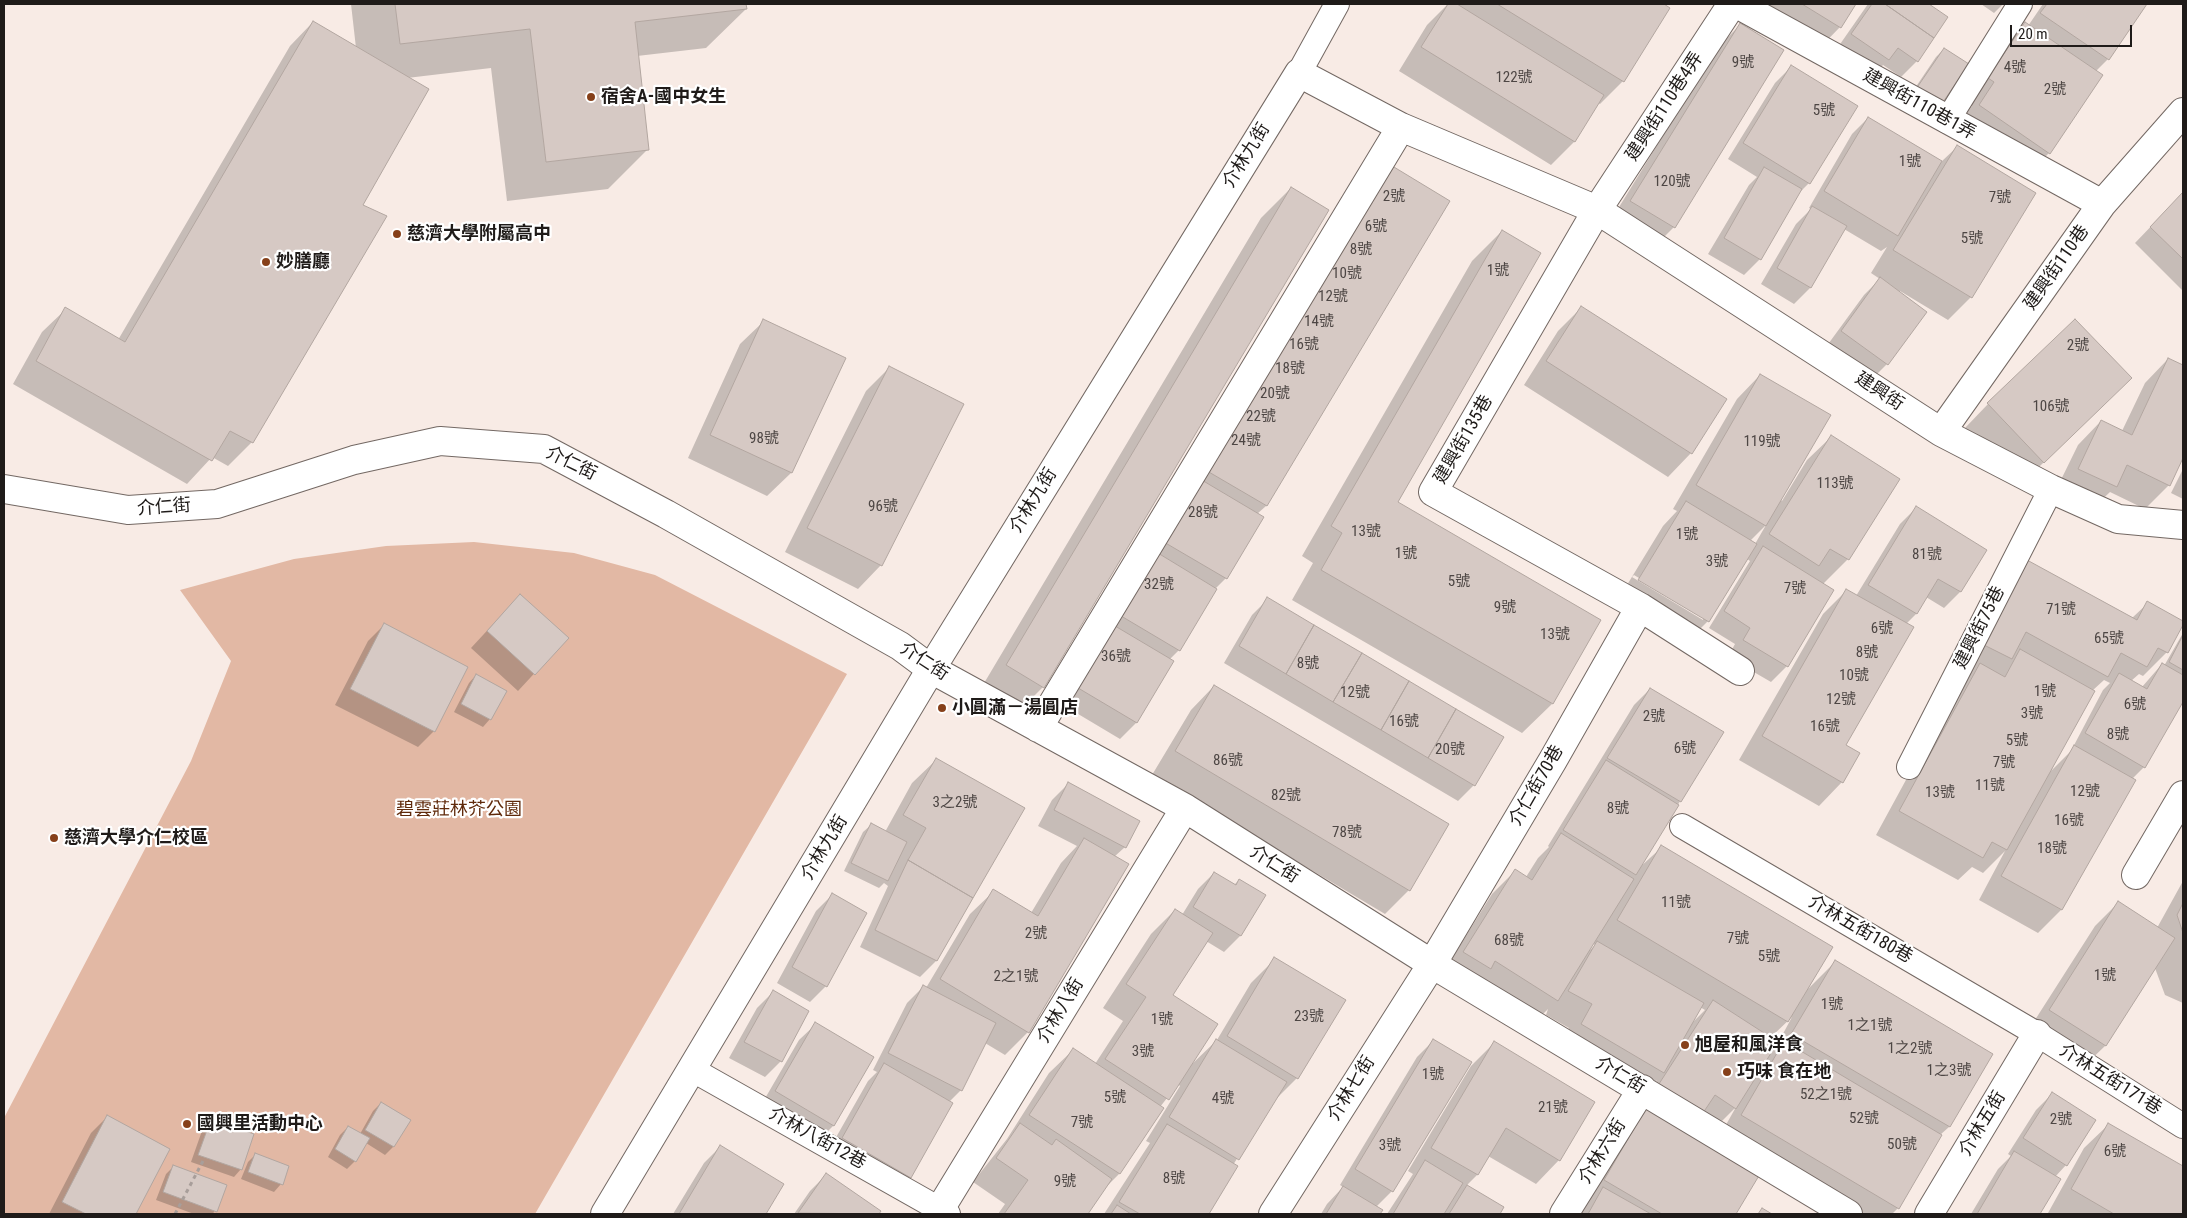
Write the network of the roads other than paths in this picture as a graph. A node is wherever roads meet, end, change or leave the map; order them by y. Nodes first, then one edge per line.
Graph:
1 (1337, 4) edge
2 (1732, 4) edge
3 (1737, 4) edge
4 (2020, 4) edge
5 (1299, 73) junction
6 (2183, 112) edge
7 (1947, 121) junction
8 (1402, 127) junction
9 (2102, 204) junction
10 (1597, 210) junction
11 (1941, 432) junction
12 (4, 489) edge
13 (2051, 489) junction
14 (2183, 525) edge
15 (1640, 607) junction
16 (931, 669) junction
17 (1740, 671) dead end
18 (1038, 728) junction
19 (1909, 767) dead end
20 (2183, 795) edge
21 (1185, 808) junction
22 (1682, 826) dead end
23 (2136, 876) dead end
24 (1432, 964) junction
25 (2037, 1034) junction
26 (693, 1070) junction
27 (1642, 1089) junction
28 (2183, 1126) edge
29 (942, 1213) edge
30 (605, 1214) edge
31 (1273, 1214) edge
32 (1564, 1214) edge
33 (1848, 1214) edge
34 (1929, 1214) edge

1 - 5 lane
2 - 10 street, 建興街110巷4弄
3 - 7 street, 建興街110巷1弄
4 - 7 lane
5 - 8 street
5 - 16 street, 介林九街
6 - 9 street, 建興街110巷
7 - 9 street, 建興街110巷1弄
8 - 10 street
8 - 18 street
9 - 11 street, 建興街110巷
10 - 11 street, 建興街
10 - 15 street, 建興街135巷
11 - 13 street, 建興街
12 - 16 street, 介仁街
13 - 14 street, 建興街
13 - 19 lane, 建興街75巷
15 - 17 street
15 - 24 street, 介仁街70巷
16 - 18 street, 介仁街
16 - 26 street, 介林九街
18 - 21 street, 介仁街
20 - 23 street
21 - 24 street, 介仁街
21 - 29 street, 介林八街
22 - 25 lane, 介林五街180巷
24 - 27 street, 介仁街
24 - 31 street, 介林七街
25 - 28 lane, 介林五街171巷
25 - 34 street, 介林五街
26 - 29 lane, 介林八街12巷
26 - 30 street, 介林九街
27 - 32 street, 介林六街
27 - 33 street, 介仁街

